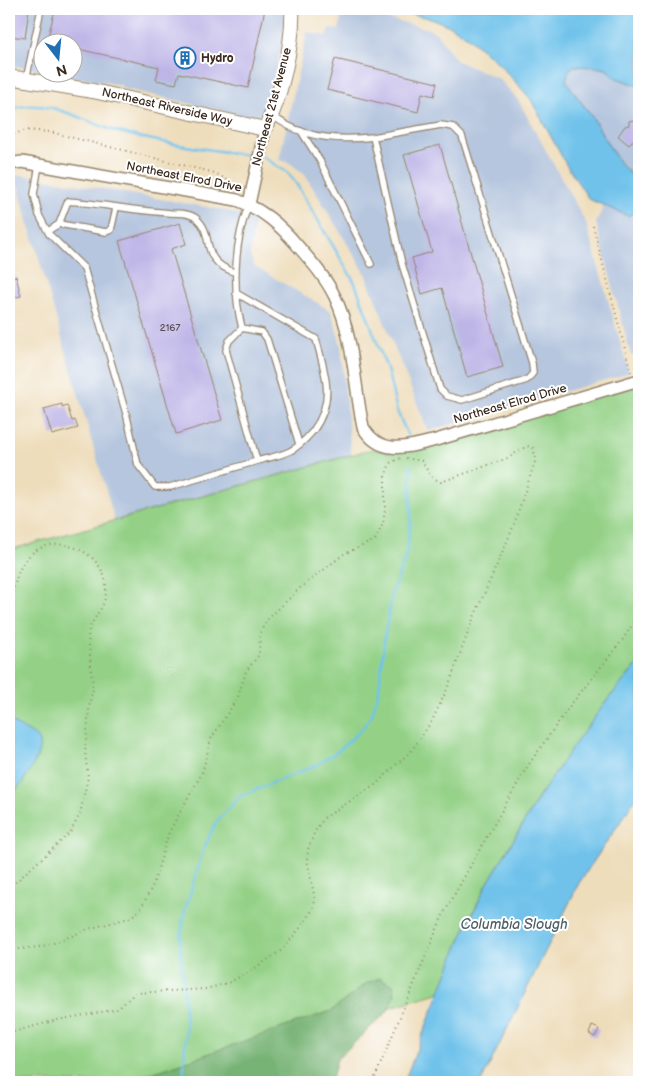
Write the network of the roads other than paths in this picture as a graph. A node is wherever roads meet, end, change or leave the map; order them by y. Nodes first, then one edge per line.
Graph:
1 (41, 9) edge
2 (292, 14) edge
3 (9, 77) edge
4 (26, 80) junction
5 (272, 115) junction
6 (300, 131) junction
7 (263, 135) junction
8 (373, 137) junction
9 (9, 164) edge
10 (39, 165) junction
11 (249, 204) junction
12 (116, 208) junction
13 (59, 224) junction
14 (48, 232) junction
15 (371, 264) dead end
16 (236, 273) junction
17 (236, 293) junction
18 (242, 328) junction
19 (636, 381) edge
20 (299, 444) junction
21 (257, 461) junction

1 - 4 lane
2 - 5 street, Northeast 21st Avenue
3 - 4 street, Northeast Riverside Way
4 - 7 street, Northeast Riverside Way
5 - 6 lane
5 - 7 street, Northeast 21st Avenue
6 - 8 lane
6 - 15 lane
7 - 11 street, Northeast 21st Avenue
8 - 8 lane
9 - 10 street, Northeast Elrod Drive
10 - 11 street, Northeast Elrod Drive
10 - 14 lane
11 - 16 lane
11 - 19 street, Northeast Elrod Drive
12 - 13 lane
12 - 13 lane
12 - 16 lane
13 - 14 lane
14 - 21 lane
16 - 17 lane
17 - 18 lane
17 - 20 lane
18 - 20 lane
18 - 21 lane
20 - 21 lane

